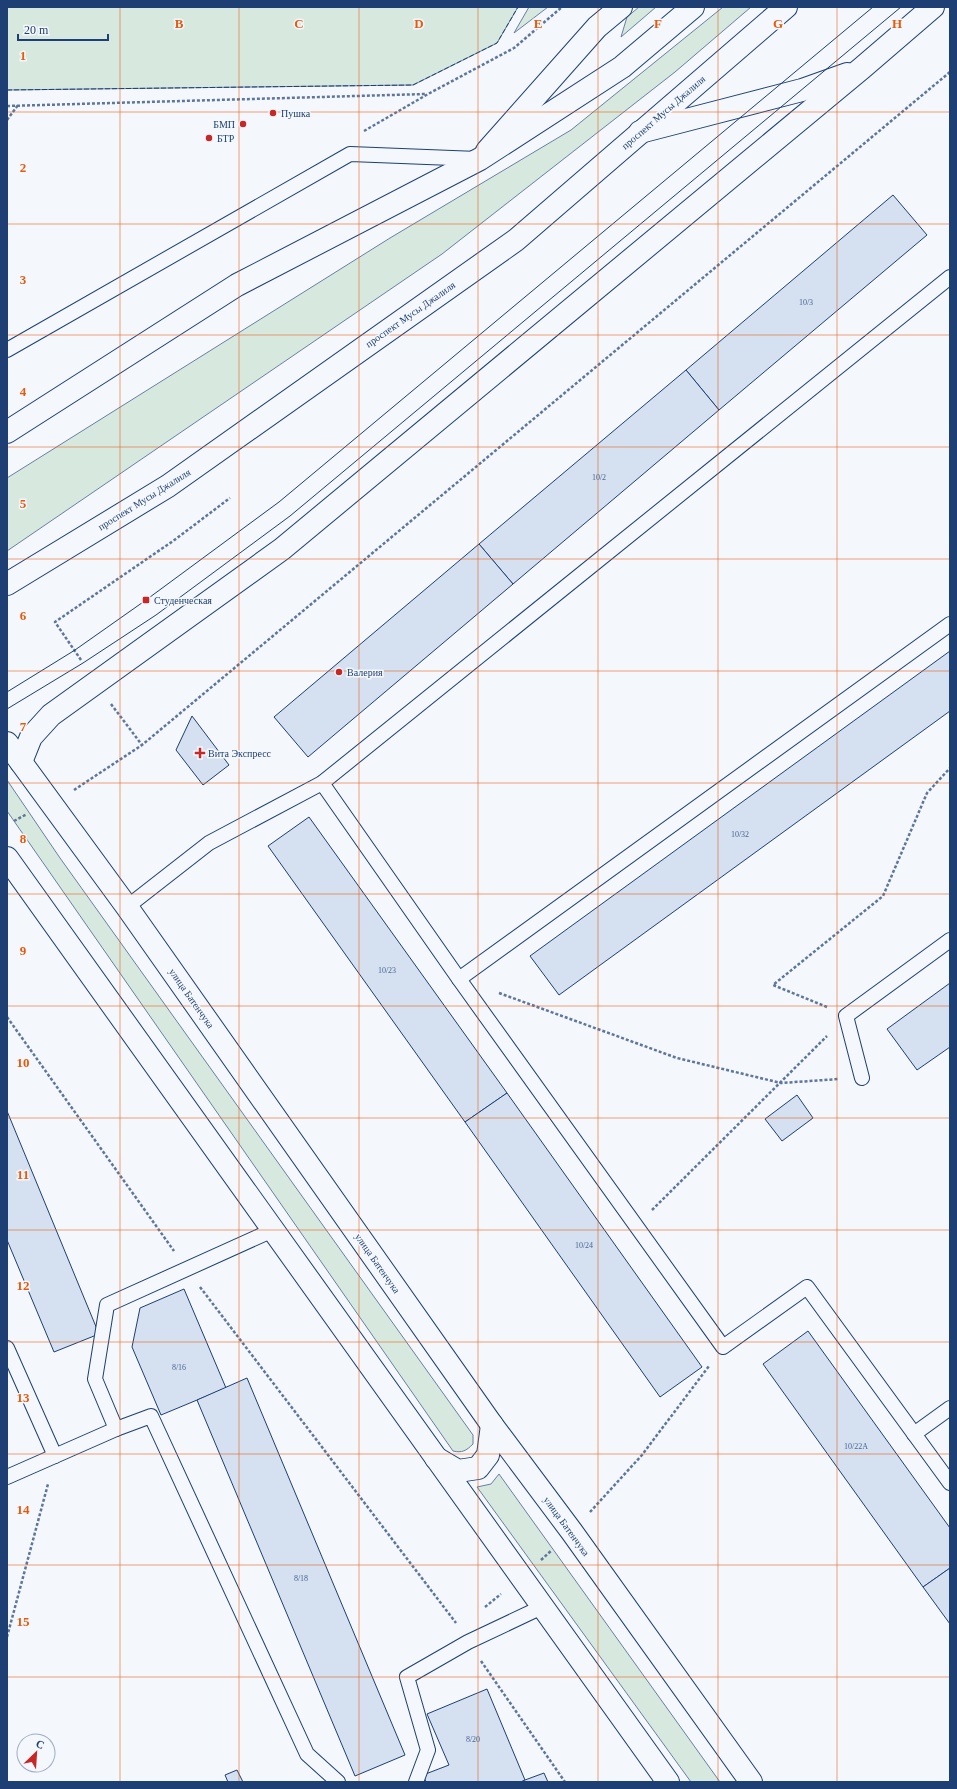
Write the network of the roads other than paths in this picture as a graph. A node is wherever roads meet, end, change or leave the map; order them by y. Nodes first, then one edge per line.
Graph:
1 (621, 7) edge
2 (693, 7) edge
3 (786, 7) edge
4 (933, 7) edge
5 (862, 68) junction
6 (640, 132) junction
7 (480, 159) junction
8 (950, 277) edge
9 (7, 350) edge
10 (7, 432) edge
11 (7, 584) edge
12 (950, 624) edge
13 (7, 743) edge
14 (21, 762) junction
15 (322, 783) junction
16 (7, 858) edge
17 (127, 907) junction
18 (950, 940) edge
19 (459, 979) junction
20 (862, 1078) road end
21 (273, 1230) junction
22 (7, 1348) edge
23 (950, 1408) edge
24 (492, 1425) junction
25 (116, 1429) junction
26 (914, 1434) junction
27 (55, 1456) junction
28 (436, 1458) junction
29 (7, 1476) edge
30 (950, 1483) edge
31 (542, 1606) junction
32 (338, 1782) edge
33 (416, 1782) edge
34 (668, 1782) edge
35 (751, 1782) edge

1 - 7 main road
2 - 7 main road
3 - 6 main road, проспект Мусы Джалиля
4 - 5 main road
5 - 6 main road
5 - 14 main road
6 - 11 main road, проспект Мусы Джалиля
7 - 9 lane
7 - 10 main road
8 - 15 lane
12 - 19 lane
13 - 14 main road, улица Батенчука
14 - 17 main road, улица Батенчука
15 - 17 lane
15 - 19 lane
16 - 21 main road
17 - 24 main road, улица Батенчука
18 - 20 lane
19 - 26 lane
21 - 25 lane
21 - 28 main road
22 - 27 lane
23 - 26 lane
24 - 28 main road
24 - 35 main road, улица Батенчука
25 - 27 lane
25 - 32 lane
26 - 30 lane
27 - 29 lane
28 - 31 main road
31 - 33 lane
31 - 34 main road

